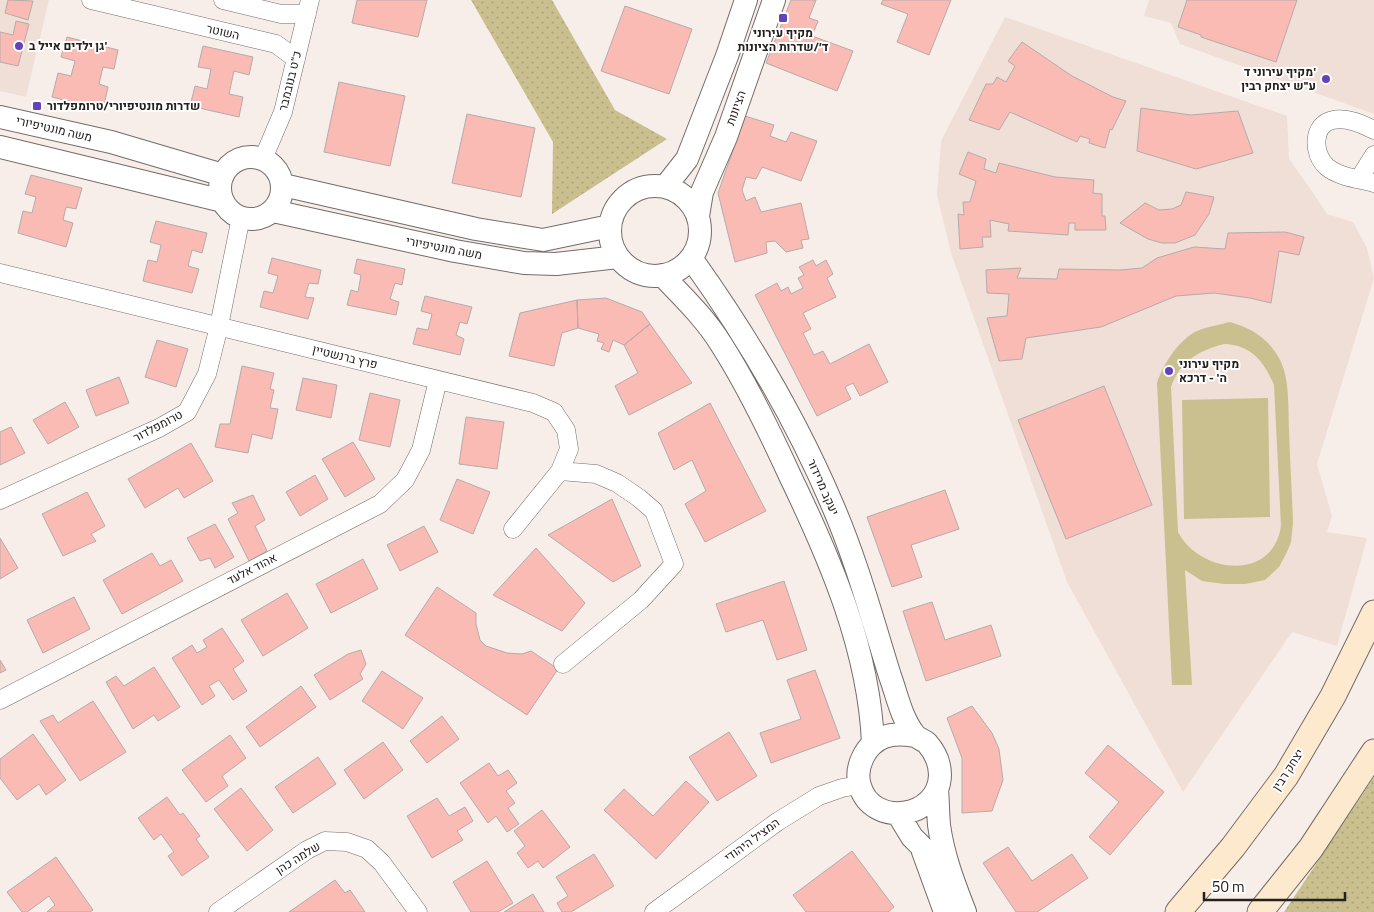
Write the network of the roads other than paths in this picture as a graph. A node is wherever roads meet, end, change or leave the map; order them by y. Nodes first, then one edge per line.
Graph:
1 (91, 0) edge
2 (223, 0) edge
3 (746, 0) edge
4 (774, 0) edge
5 (151, 7) edge
6 (309, 7) edge
7 (296, 59) junction
8 (0, 117) edge
9 (1374, 130) edge
10 (0, 147) edge
11 (1374, 155) edge
12 (263, 159) junction
13 (223, 175) junction
14 (1366, 181) edge
15 (283, 185) junction
16 (665, 187) junction
17 (223, 201) junction
18 (273, 211) junction
19 (698, 216) junction
20 (241, 218) junction
21 (610, 226) junction
22 (618, 257) junction
23 (691, 258) junction
24 (0, 273) edge
25 (662, 275) junction
26 (219, 326) junction
27 (438, 380) junction
28 (560, 471) junction
29 (0, 500) edge
30 (514, 528) dead end
31 (1374, 613) edge
32 (563, 664) dead end
33 (0, 700) edge
34 (915, 736) junction
35 (873, 743) junction
36 (1374, 752) edge
37 (859, 785) junction
38 (937, 789) junction
39 (898, 814) junction
40 (665, 909) edge
41 (218, 912) edge
42 (418, 912) edge
43 (945, 912) edge
44 (965, 912) edge
45 (1178, 912) edge
46 (1260, 912) edge

1 - 5 street, השוטר
2 - 6 street
3 - 16 street
4 - 19 street, הציונות
5 - 7 street, השוטר
6 - 7 street, כ"ט בנובמבר
7 - 12 street, כ"ט בנובמבר
8 - 13 street, משה מונטיפיורי
9 - 14 street
10 - 17 street
11 - 14 street
12 - 13 street
12 - 15 street
13 - 17 street
15 - 18 street
15 - 21 street, משה מונטיפיורי
16 - 19 street
16 - 21 street
17 - 20 street
18 - 20 street
18 - 22 street, משה מונטיפיורי
19 - 23 street
20 - 26 street, טרומפלדור
21 - 22 street
22 - 25 street
23 - 25 street
23 - 34 street, יעקב מרידור
24 - 26 street, פרץ ברנשטיין
25 - 35 street, יעקב מרידור
26 - 27 street, פרץ ברנשטיין
26 - 29 street, טרומפלדור
27 - 28 street, פרץ ברנשטיין
27 - 33 street, אהוד אלעד
28 - 30 street, פרץ ברנשטיין
28 - 32 street
31 - 45 main road, יצחק רבין
34 - 35 street
34 - 38 street
35 - 37 street
36 - 46 main road
37 - 39 street
37 - 40 street, המציל היהודי
38 - 39 street
38 - 44 street
39 - 43 street
41 - 42 street, שלמה כהן

